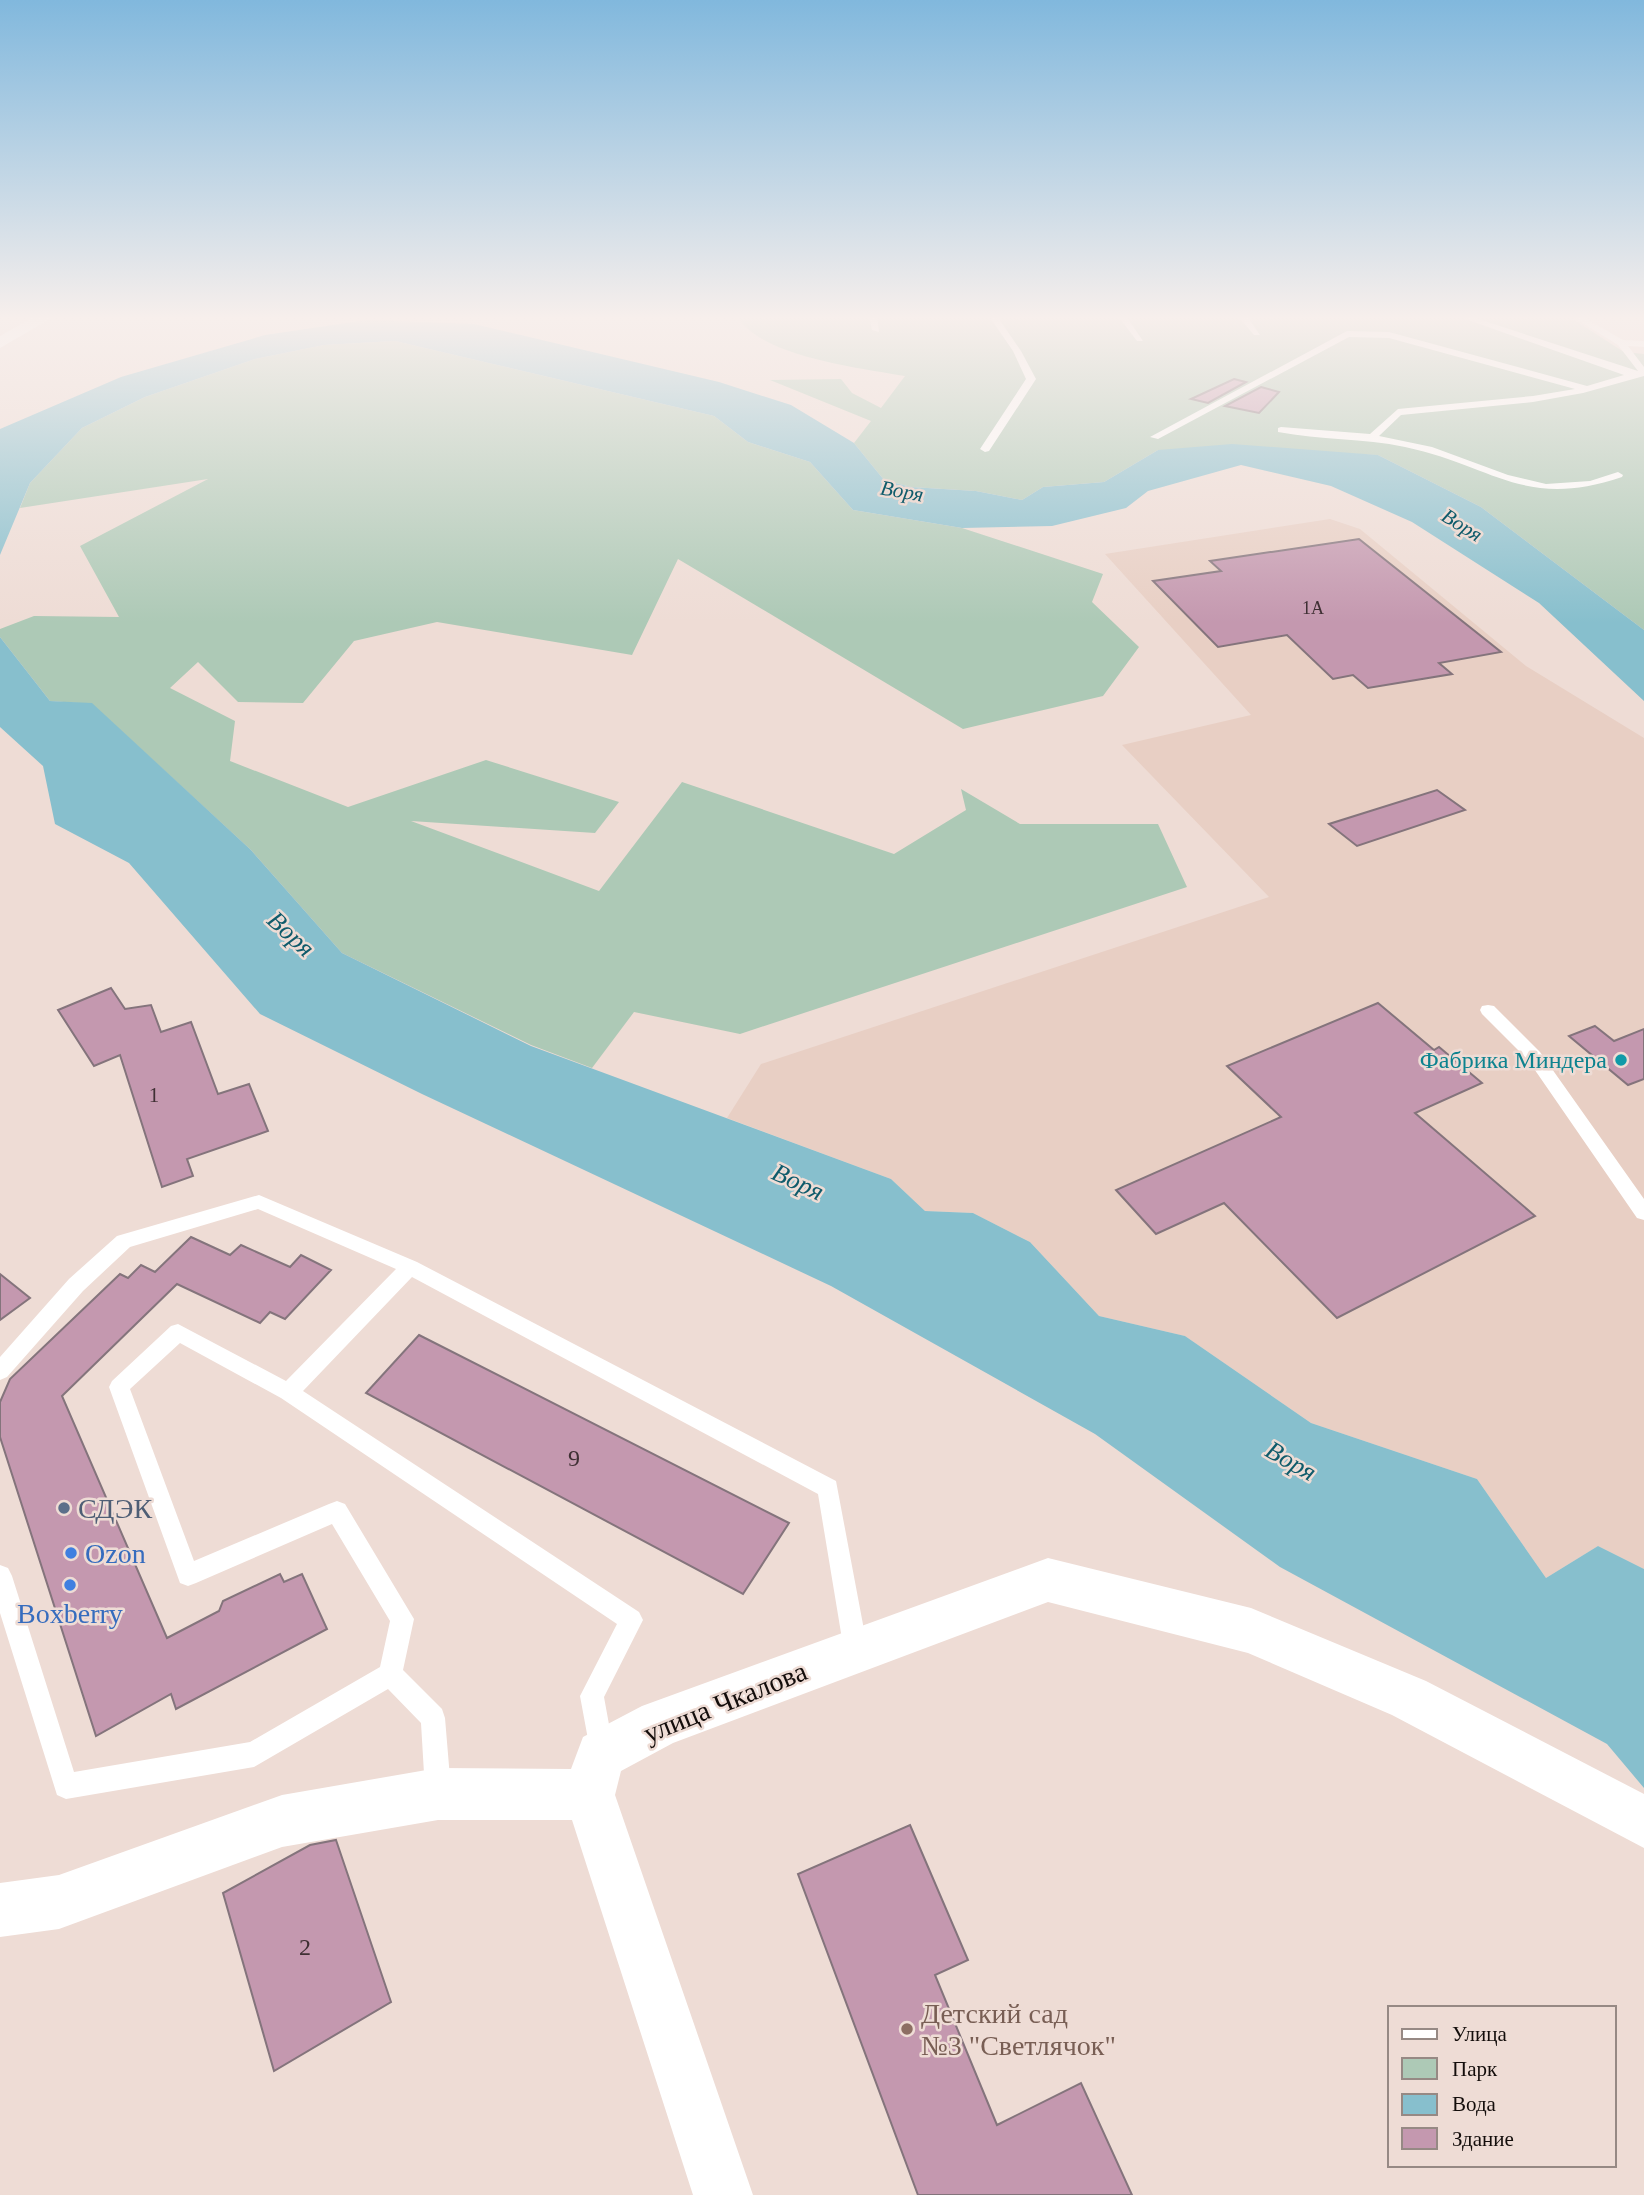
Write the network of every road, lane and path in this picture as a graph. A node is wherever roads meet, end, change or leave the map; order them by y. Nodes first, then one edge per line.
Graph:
1 (1005, 418) edge
2 (1191, 418) edge
3 (1392, 418) edge
4 (1281, 430) dead end
5 (1155, 438) dead end
6 (1372, 438) junction
7 (985, 449) dead end
8 (1618, 475) dead end
9 (1488, 1010) dead end
10 (1644, 1213) edge
11 (410, 1267) junction
12 (0, 1371) edge
13 (288, 1392) junction
14 (0, 1576) edge
15 (856, 1651) junction
16 (390, 1674) junction
17 (595, 1775) junction
18 (438, 1794) junction
19 (1644, 1822) edge
20 (0, 1910) edge
21 (723, 2195) edge

1 - 7 lane
2 - 5 lane
3 - 6 lane
4 - 6 lane
6 - 8 lane
9 - 10 lane
11 - 12 lane
11 - 13 lane
11 - 15 lane
13 - 16 lane
13 - 17 lane
14 - 16 lane
15 - 17 street, улица Чкалова
15 - 19 street, улица Чкалова
16 - 18 lane
17 - 18 street
17 - 21 street
18 - 20 street

